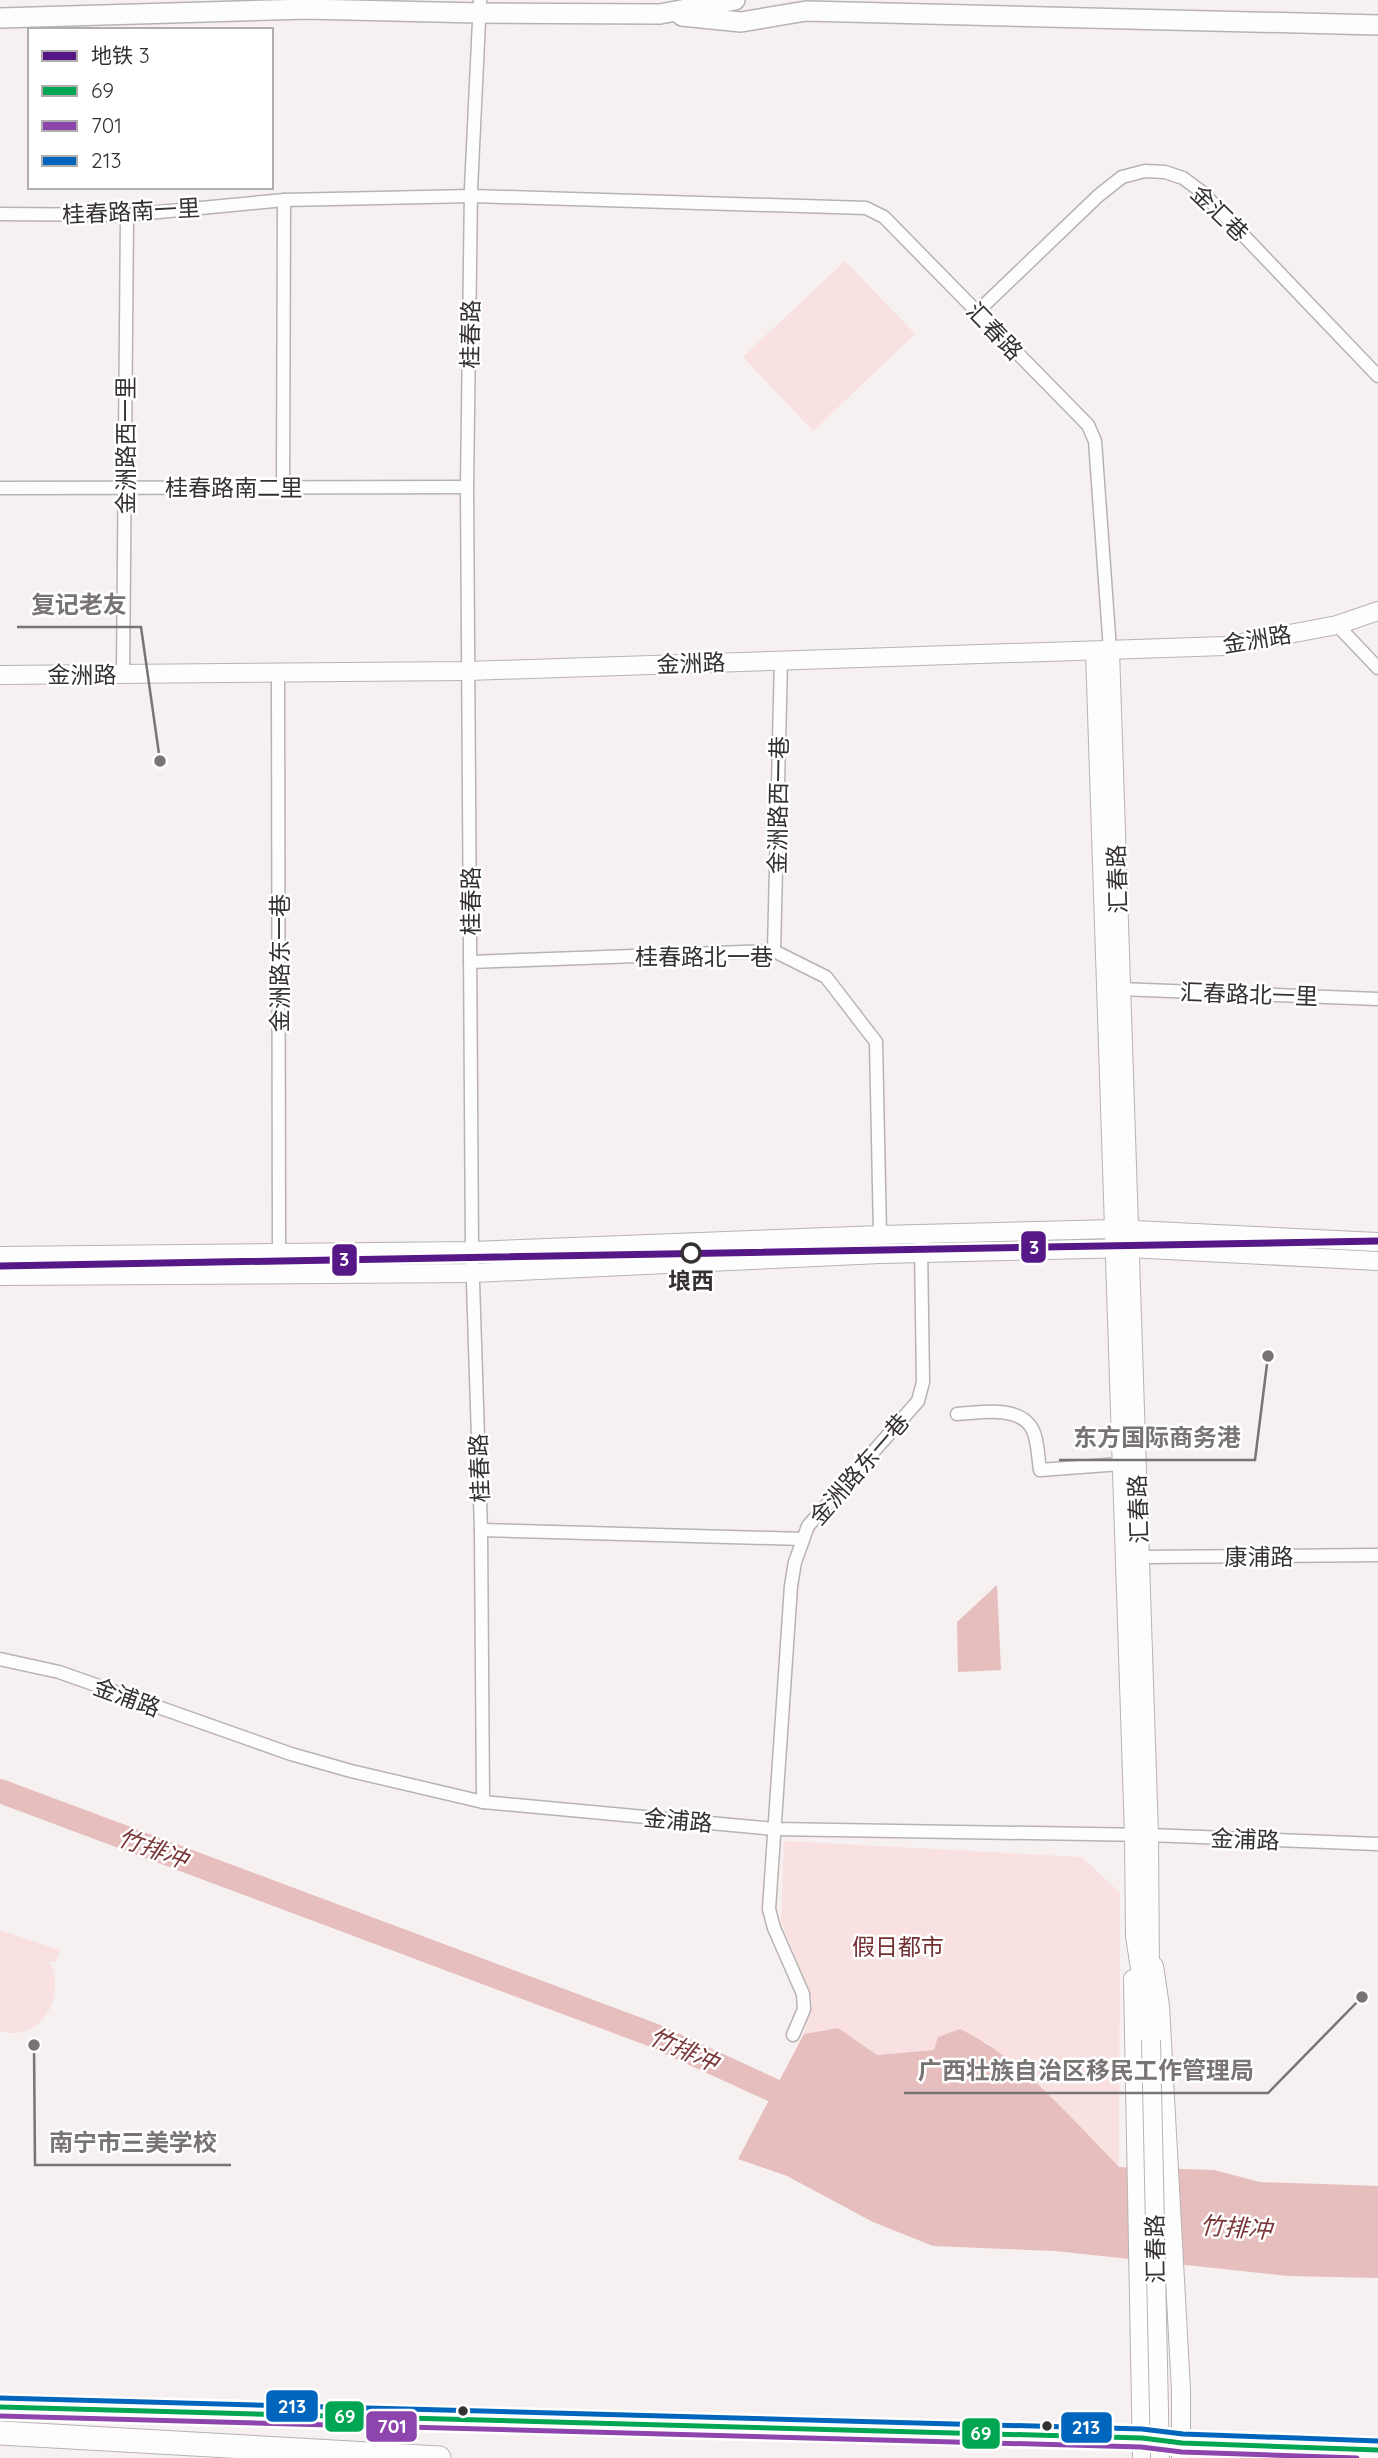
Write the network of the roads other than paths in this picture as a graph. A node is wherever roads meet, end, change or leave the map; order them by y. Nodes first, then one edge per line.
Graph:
1 (736, 0) edge
2 (829, 0) edge
3 (480, 7) edge
4 (806, 11) junction
5 (660, 14) junction
6 (0, 18) edge
7 (1378, 25) edge
8 (472, 196) junction
9 (284, 200) junction
10 (0, 214) edge
11 (127, 215) junction
12 (977, 312) junction
13 (1378, 376) edge
14 (283, 487) junction
15 (467, 487) junction
16 (0, 488) edge
17 (125, 488) junction
18 (1378, 611) edge
19 (1337, 625) junction
20 (1102, 650) junction
21 (781, 659) junction
22 (1378, 668) edge
23 (468, 671) junction
24 (278, 673) junction
25 (123, 674) junction
26 (0, 675) edge
27 (774, 951) junction
28 (470, 962) junction
29 (1121, 989) junction
30 (1378, 999) edge
31 (1121, 1229) junction
32 (920, 1234) junction
33 (880, 1235) junction
34 (1378, 1241) edge
35 (1122, 1249) junction
36 (472, 1251) junction
37 (279, 1253) junction
38 (921, 1254) junction
39 (0, 1256) edge
40 (1378, 1261) edge
41 (473, 1273) junction
42 (0, 1276) edge
43 (957, 1414) dead end
44 (1121, 1464) junction
45 (481, 1530) junction
46 (803, 1539) junction
47 (1378, 1555) edge
48 (1139, 1557) junction
49 (0, 1659) edge
50 (483, 1802) junction
51 (774, 1829) junction
52 (1142, 1835) junction
53 (1378, 1844) edge
54 (1142, 1936) junction
55 (793, 2035) dead end
56 (0, 2407) edge
57 (0, 2433) edge
58 (1142, 2438) junction
59 (1378, 2450) edge
60 (1182, 2451) edge
61 (439, 2458) edge
62 (1143, 2458) edge
63 (1160, 2458) edge

1 - 5 main road
2 - 4 main road
3 - 5 main road
3 - 6 main road
3 - 8 street, 桂春路
4 - 5 main road
4 - 7 main road
8 - 9 street, 桂春路南一里
8 - 12 street, 汇春路
8 - 15 street, 桂春路
9 - 11 street, 桂春路南一里
9 - 14 street
10 - 11 street, 桂春路南一里
11 - 17 street, 金洲路西一里
12 - 13 street, 金汇巷
12 - 20 street, 汇春路
14 - 15 street, 桂春路南二里
14 - 17 street, 桂春路南二里
15 - 23 street, 桂春路
16 - 17 street, 桂春路南二里
17 - 25 street, 金洲路西一里
18 - 19 main road, 金洲路
19 - 20 main road, 金洲路
19 - 22 street
20 - 21 main road, 金洲路
20 - 29 main road, 汇春路
20 - 31 main road, 汇春路
21 - 23 main road, 金洲路
21 - 27 street, 金洲路西一巷
23 - 24 main road, 金洲路
23 - 28 street, 桂春路
24 - 25 main road, 金洲路
24 - 37 street, 金洲路东一巷
25 - 26 main road, 金洲路
27 - 28 street, 桂春路北一巷
27 - 33 street, 桂春路北一巷
28 - 36 street, 桂春路
29 - 30 street, 汇春路北一里
29 - 31 main road, 汇春路
31 - 32 main road
31 - 34 main road
31 - 35 main road, 汇春路
32 - 33 main road
32 - 38 street, 金洲路东一巷
33 - 36 main road
35 - 38 main road
35 - 40 main road
35 - 44 main road, 汇春路
35 - 48 main road, 汇春路
36 - 37 main road
36 - 41 street, 桂春路
37 - 39 main road
38 - 41 main road
38 - 46 street, 金洲路东一巷
41 - 42 main road
41 - 45 street, 桂春路
43 - 44 street
44 - 52 main road, 汇春路
45 - 46 street
45 - 50 street, 桂春路
46 - 51 street, 金洲路东一巷
47 - 48 street, 康浦路
48 - 52 main road, 汇春路
49 - 50 street, 金浦路
50 - 51 street, 金浦路
51 - 52 street, 金浦路
51 - 55 street, 金洲路东一巷
52 - 53 street, 金浦路
52 - 54 main road, 汇春路
54 - 58 main road
54 - 60 main road
54 - 63 main road, 汇春路, bridge
56 - 58 main road
57 - 61 highway
58 - 60 main road
58 - 62 main road
59 - 60 main road

